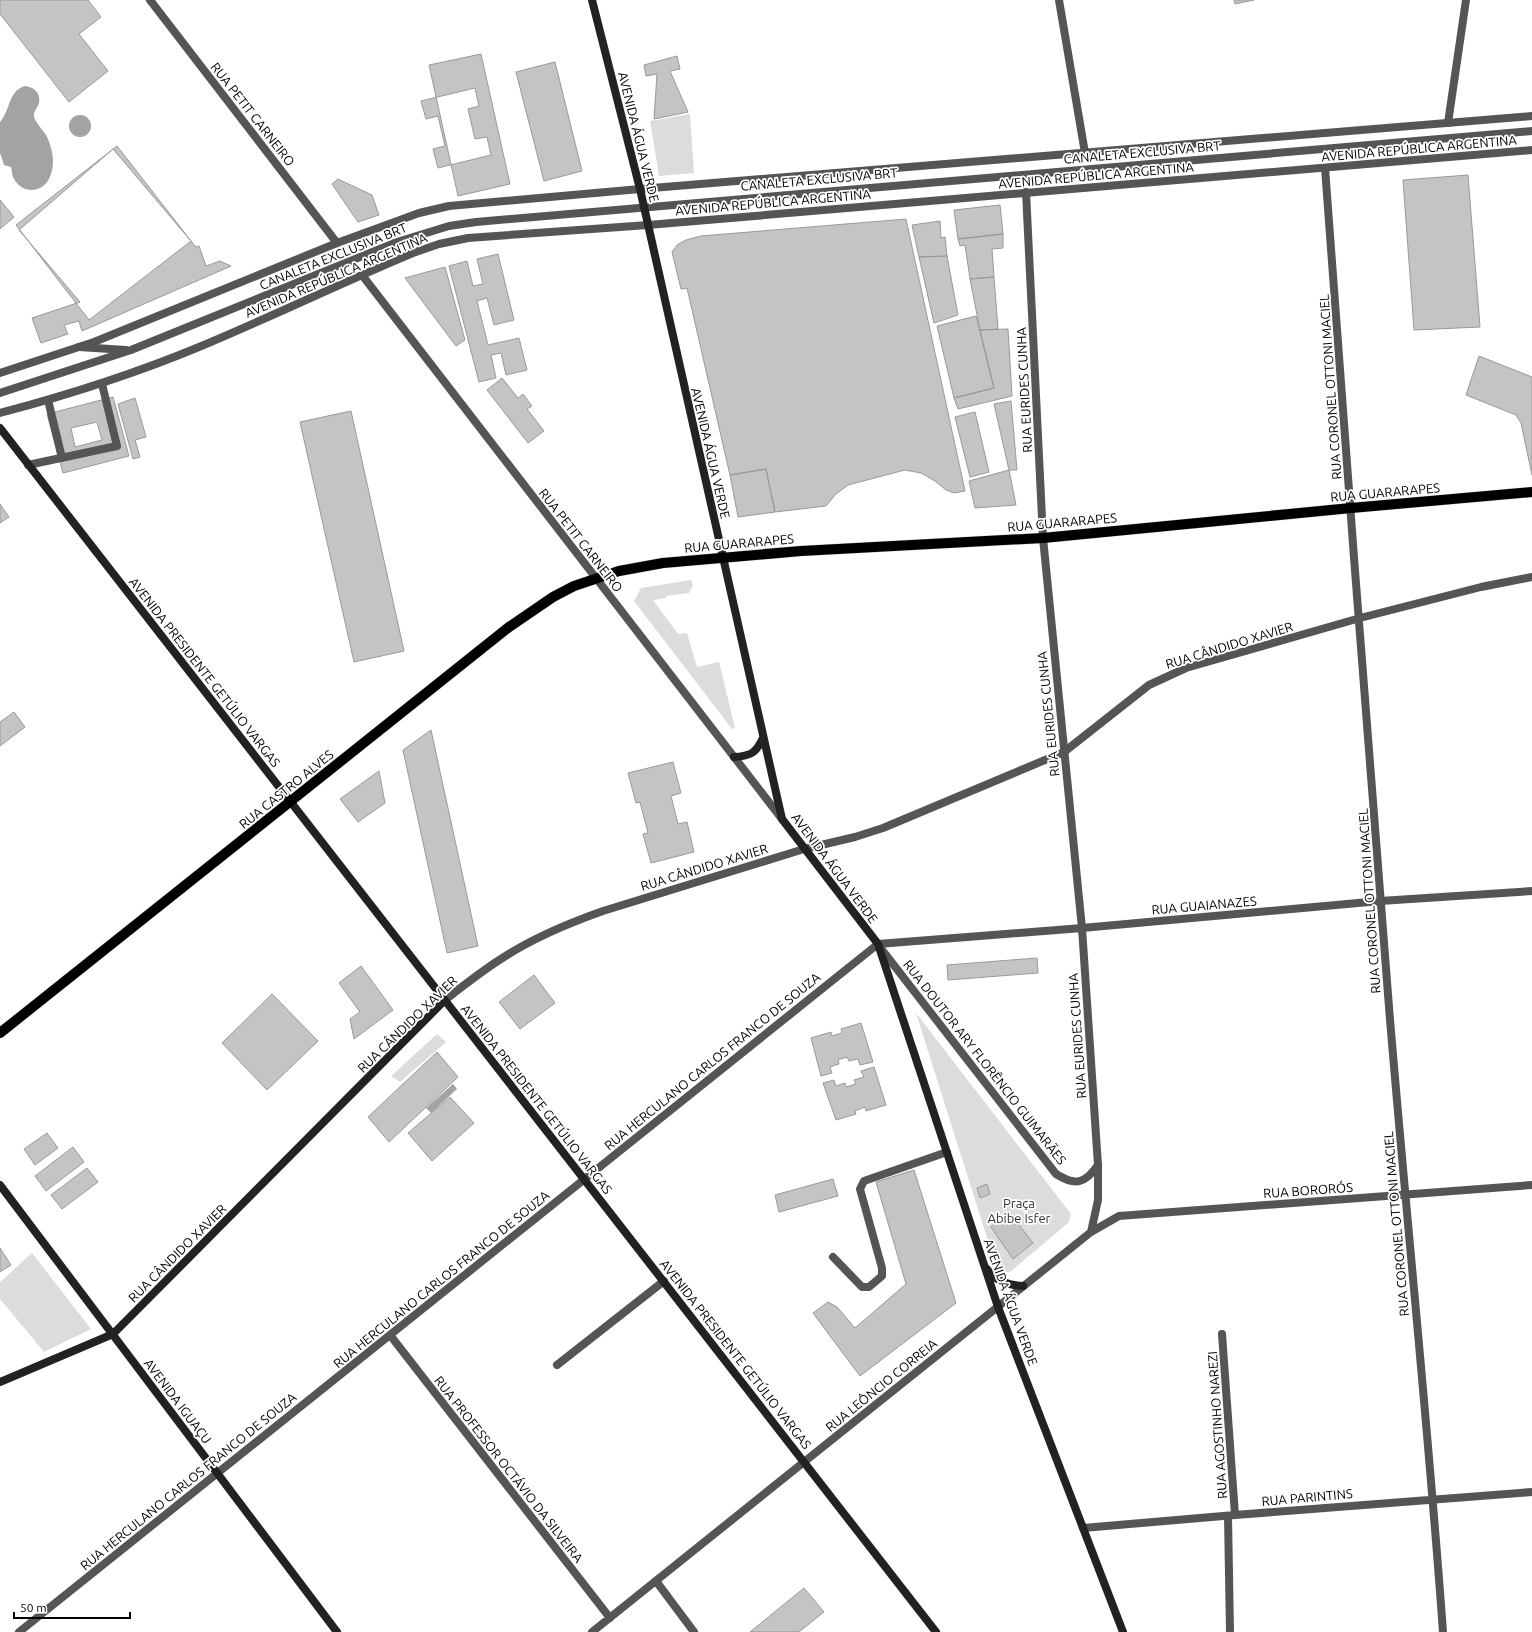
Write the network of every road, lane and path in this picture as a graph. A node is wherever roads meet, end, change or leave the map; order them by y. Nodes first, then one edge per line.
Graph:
1 (151, 0) edge
2 (592, 0) edge
3 (1059, 0) edge
4 (1466, 0) edge
5 (1532, 116) edge
6 (1448, 123) junction
7 (1532, 131) edge
8 (1532, 150) edge
9 (1085, 153) junction
10 (1326, 168) junction
11 (640, 189) junction
12 (1026, 192) junction
13 (644, 206) junction
14 (648, 225) junction
15 (337, 242) junction
16 (362, 275) junction
17 (79, 347) junction
18 (131, 350) junction
19 (0, 374) edge
20 (102, 384) junction
21 (0, 393) edge
22 (48, 400) junction
23 (0, 413) edge
24 (1, 432) edge
25 (62, 458) junction
26 (28, 465) junction
27 (1532, 492) edge
28 (1351, 508) junction
29 (1044, 538) junction
30 (722, 556) junction
31 (1532, 577) edge
32 (596, 578) junction
33 (1360, 618) junction
34 (763, 738) junction
35 (1064, 752) junction
36 (734, 758) junction
37 (290, 802) junction
38 (782, 819) junction
39 (804, 849) junction
40 (1532, 890) edge
41 (1380, 901) junction
42 (1082, 928) junction
43 (878, 944) junction
44 (445, 1000) junction
45 (0, 1033) edge
46 (947, 1152) junction
47 (1098, 1165) junction
48 (584, 1179) junction
49 (0, 1185) edge
50 (1532, 1185) edge
51 (1405, 1194) junction
52 (1091, 1232) junction
53 (833, 1257) dead end
54 (983, 1264) junction
55 (664, 1282) junction
56 (1023, 1286) junction
57 (998, 1307) junction
58 (113, 1334) junction
59 (1222, 1334) dead end
60 (390, 1335) junction
61 (557, 1365) dead end
62 (0, 1382) edge
63 (804, 1462) junction
64 (217, 1473) junction
65 (1532, 1492) edge
66 (1433, 1499) junction
67 (1231, 1515) junction
68 (1083, 1528) junction
69 (656, 1581) junction
70 (610, 1618) junction
71 (19, 1632) edge
72 (337, 1632) edge
73 (592, 1632) edge
74 (694, 1632) edge
75 (936, 1632) edge
76 (1123, 1632) edge
77 (1230, 1632) edge
78 (1443, 1632) edge

1 - 15 street, RUA PETIT CARNEIRO
2 - 11 main road, AVENIDA ÁGUA VERDE
3 - 9 street
4 - 6 street
5 - 6 street, AVENIDA REPÚBLICA ARGENTINA
6 - 9 street, AVENIDA REPÚBLICA ARGENTINA
7 - 13 street, CANALETA EXCLUSIVA BRT
8 - 10 street, AVENIDA REPÚBLICA ARGENTINA
9 - 11 street, AVENIDA REPÚBLICA ARGENTINA
10 - 12 street, AVENIDA REPÚBLICA ARGENTINA
10 - 28 street, RUA CORONEL OTTONI MACIEL
11 - 13 main road, AVENIDA ÁGUA VERDE
11 - 15 street, AVENIDA REPÚBLICA ARGENTINA
12 - 14 street, AVENIDA REPÚBLICA ARGENTINA
12 - 29 street, RUA EURIDES CUNHA
13 - 14 main road, AVENIDA ÁGUA VERDE
13 - 18 street, CANALETA EXCLUSIVA BRT
14 - 16 street, AVENIDA REPÚBLICA ARGENTINA
14 - 30 main road, AVENIDA ÁGUA VERDE
15 - 17 street, AVENIDA REPÚBLICA ARGENTINA
16 - 20 street, AVENIDA REPÚBLICA ARGENTINA
16 - 32 street, RUA PETIT CARNEIRO
17 - 18 street, CANALETA EXCLUSIVA BRT
17 - 19 street, AVENIDA REPÚBLICA ARGENTINA
18 - 21 street, CANALETA EXCLUSIVA BRT
20 - 22 street, AVENIDA REPÚBLICA ARGENTINA
20 - 25 street
22 - 23 street, AVENIDA REPÚBLICA ARGENTINA
22 - 25 street
24 - 26 main road, AVENIDA PRESIDENTE GETÚLIO VARGAS
25 - 26 street
26 - 37 main road, AVENIDA PRESIDENTE GETÚLIO VARGAS
27 - 28 main road, RUA GUARARAPES
28 - 29 main road, RUA GUARARAPES
28 - 33 street, RUA CORONEL OTTONI MACIEL
29 - 30 main road, RUA GUARARAPES
29 - 35 street, RUA EURIDES CUNHA
30 - 32 main road, RUA GUARARAPES
30 - 34 main road, AVENIDA ÁGUA VERDE
31 - 33 street, RUA CÂNDIDO XAVIER
32 - 36 street, RUA PETIT CARNEIRO
32 - 37 main road, RUA CASTRO ALVES
33 - 35 street, RUA CÂNDIDO XAVIER
33 - 41 street, RUA CORONEL OTTONI MACIEL
34 - 36 main road
34 - 38 main road, AVENIDA ÁGUA VERDE
35 - 39 street, RUA CÂNDIDO XAVIER
35 - 42 street, RUA EURIDES CUNHA
36 - 38 street, RUA PETIT CARNEIRO
37 - 44 main road, AVENIDA PRESIDENTE GETÚLIO VARGAS
37 - 45 main road, RUA CASTRO ALVES
38 - 39 main road, AVENIDA ÁGUA VERDE
39 - 43 main road, AVENIDA ÁGUA VERDE
39 - 44 street, RUA CÂNDIDO XAVIER
40 - 41 street, RUA GUAIANAZES
41 - 42 street, RUA GUAIANAZES
41 - 51 street, RUA CORONEL OTTONI MACIEL
42 - 43 street, RUA GUAIANAZES
42 - 47 street, RUA EURIDES CUNHA
43 - 46 main road, AVENIDA ÁGUA VERDE
43 - 47 street, RUA DOUTOR ARY FLORÊNCIO GUIMARÃES
43 - 48 street, RUA HERCULANO CARLOS FRANCO DE SOUZA
44 - 48 main road, AVENIDA PRESIDENTE GETÚLIO VARGAS
44 - 58 main road, RUA CÂNDIDO XAVIER
46 - 53 street
46 - 54 main road, AVENIDA ÁGUA VERDE
47 - 52 street, RUA EURIDES CUNHA
48 - 55 main road, AVENIDA PRESIDENTE GETÚLIO VARGAS
48 - 60 street, RUA HERCULANO CARLOS FRANCO DE SOUZA
49 - 58 main road, AVENIDA IGUAÇU
50 - 51 street, RUA BORORÓS
51 - 52 street, RUA BORORÓS
51 - 66 street, RUA CORONEL OTTONI MACIEL
52 - 56 street, RUA LEÔNCIO CORREIA
54 - 56 main road
54 - 57 main road, AVENIDA ÁGUA VERDE
55 - 61 street
55 - 63 main road, AVENIDA PRESIDENTE GETÚLIO VARGAS
56 - 57 street, RUA LEÔNCIO CORREIA
57 - 63 street, RUA LEÔNCIO CORREIA
57 - 68 main road, AVENIDA ÁGUA VERDE
58 - 62 main road, RUA CÂNDIDO XAVIER
58 - 64 main road, AVENIDA IGUAÇU
59 - 67 street, RUA AGOSTINHO NAREZI
60 - 64 street, RUA HERCULANO CARLOS FRANCO DE SOUZA
60 - 70 street, RUA PROFESSOR OCTÁVIO DA SILVEIRA
63 - 69 street, RUA LEÔNCIO CORREIA
63 - 75 main road, AVENIDA PRESIDENTE GETÚLIO VARGAS
64 - 71 street, RUA HERCULANO CARLOS FRANCO DE SOUZA
64 - 72 main road, AVENIDA IGUAÇU
65 - 66 street, RUA PARINTINS
66 - 67 street, RUA PARINTINS
66 - 78 street, RUA CORONEL OTTONI MACIEL
67 - 68 street, RUA PARINTINS
67 - 77 street, RUA AGOSTINHO NAREZI
68 - 76 main road, AVENIDA ÁGUA VERDE
69 - 70 street, RUA LEÔNCIO CORREIA
69 - 74 street
70 - 73 street, RUA LEÔNCIO CORREIA

